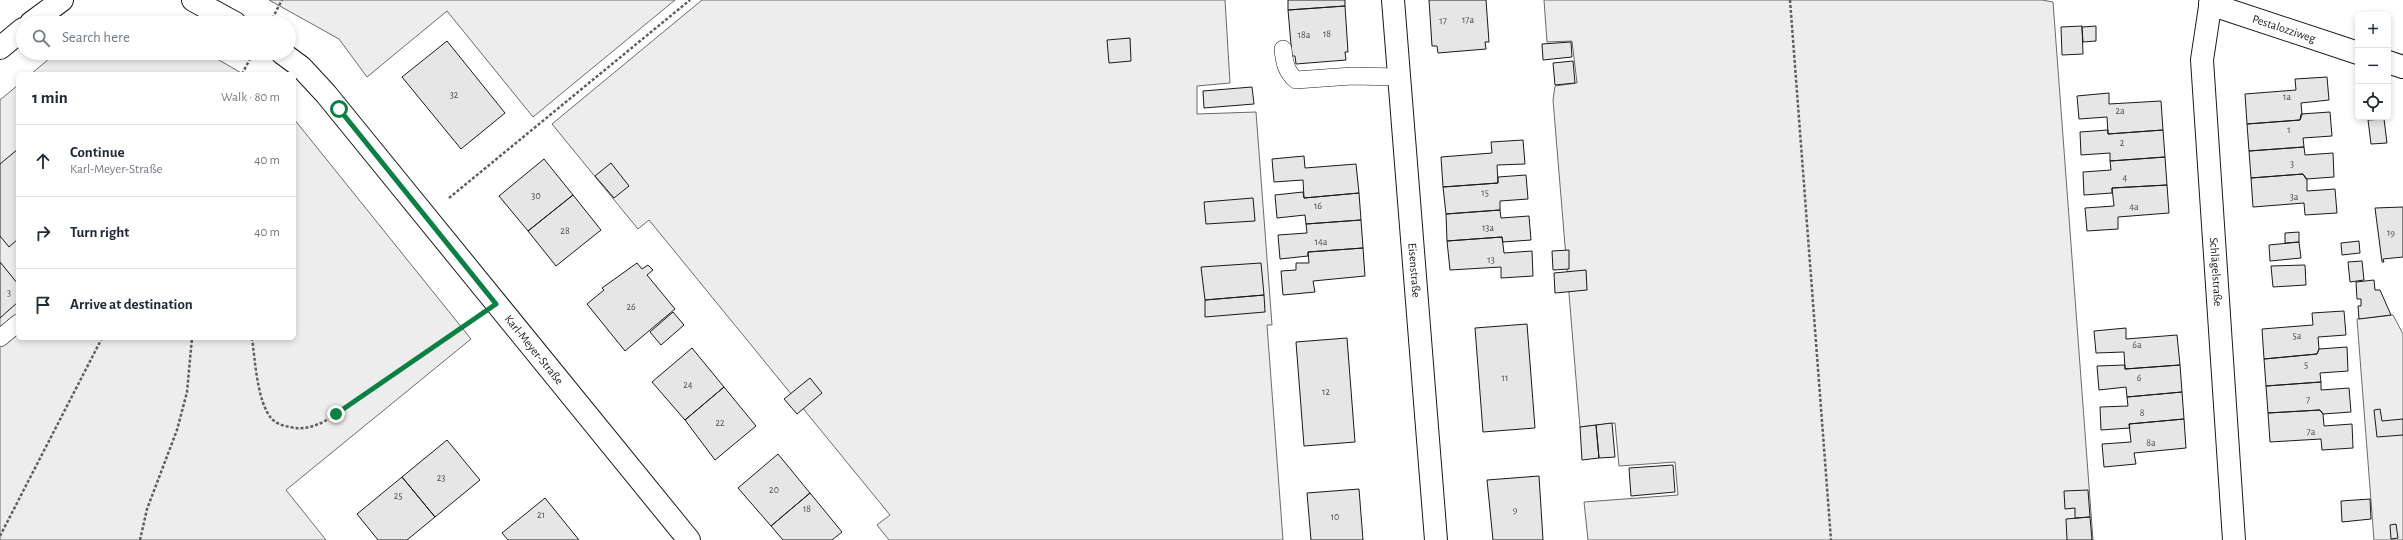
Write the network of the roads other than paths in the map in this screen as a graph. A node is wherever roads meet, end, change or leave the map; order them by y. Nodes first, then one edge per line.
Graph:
1 (62, 0) edge
2 (193, 0) edge
3 (1393, 0) edge
4 (2210, 2) edge
5 (41, 16) edge
6 (222, 16) edge
7 (16, 35) edge
8 (0, 48) edge
9 (1283, 49) dead end
10 (2355, 52) edge
11 (292, 60) edge
12 (2391, 63) edge
13 (2403, 67) edge
14 (1399, 77) junction
15 (16, 325) edge
16 (0, 338) edge
17 (689, 540) edge
18 (1436, 540) edge
19 (2234, 540) edge

1 - 5 street
2 - 6 street
3 - 14 street, Eisenstraße
4 - 10 street, Pestalozziweg
4 - 19 street, Schlägelstraße
7 - 8 street
9 - 14 lane
11 - 17 street, Karl-Meyer-Straße
12 - 13 street
14 - 18 street, Eisenstraße
15 - 16 lane

